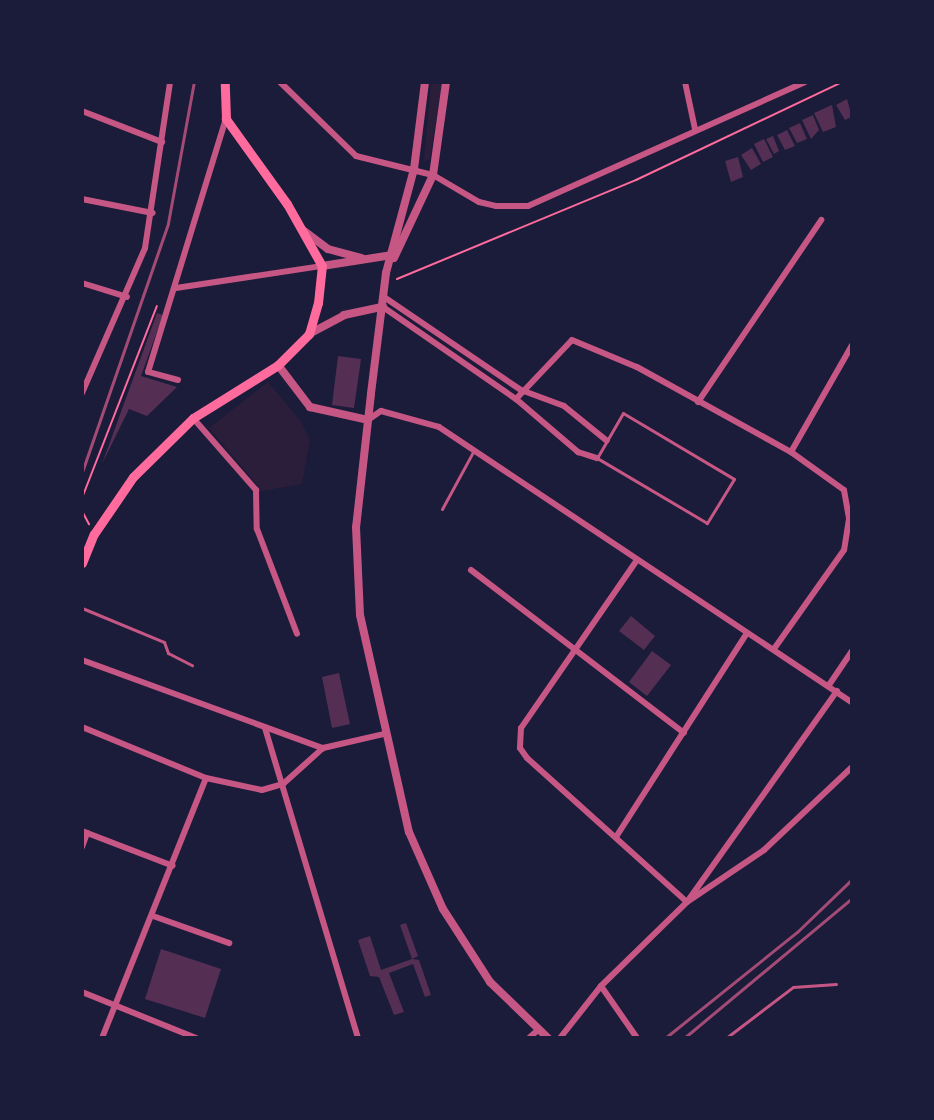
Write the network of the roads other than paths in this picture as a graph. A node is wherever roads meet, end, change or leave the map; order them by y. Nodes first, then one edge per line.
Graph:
1 (170, 82) edge
2 (225, 82) edge
3 (280, 82) edge
4 (425, 82) edge
5 (446, 82) edge
6 (685, 82) edge
7 (805, 82) edge
8 (82, 111) edge
9 (226, 119) junction
10 (695, 129) junction
11 (162, 142) junction
12 (414, 169) junction
13 (433, 175) junction
14 (82, 199) edge
15 (153, 213) junction
16 (821, 220) dead end
17 (304, 231) junction
18 (393, 255) junction
19 (366, 259) junction
20 (322, 266) junction
21 (82, 283) edge
22 (176, 288) junction
23 (127, 297) junction
24 (384, 302) junction
25 (309, 334) junction
26 (852, 345) edge
27 (278, 365) junction
28 (178, 380) dead end
29 (521, 390) junction
30 (82, 393) edge
31 (516, 399) junction
32 (698, 402) junction
33 (193, 418) junction
34 (368, 420) junction
35 (607, 441) junction
36 (474, 450) junction
37 (791, 452) junction
38 (597, 458) junction
39 (442, 509) dead end
40 (637, 560) junction
41 (82, 563) edge
42 (471, 570) dead end
43 (82, 608) edge
44 (747, 633) junction
45 (297, 634) dead end
46 (576, 649) junction
47 (774, 649) junction
48 (852, 651) edge
49 (82, 660) edge
50 (192, 665) dead end
51 (829, 685) junction
52 (837, 691) junction
53 (852, 702) edge
54 (82, 727) edge
55 (265, 728) junction
56 (684, 733) junction
57 (384, 734) junction
58 (323, 748) junction
59 (852, 767) edge
60 (206, 778) junction
61 (283, 784) junction
62 (84, 832) edge
63 (616, 837) junction
64 (82, 847) edge
65 (173, 866) junction
66 (687, 902) junction
67 (153, 916) junction
68 (229, 943) dead end
69 (836, 984) dead end
70 (601, 986) junction
71 (82, 992) edge
72 (115, 1005) junction
73 (538, 1030) junction
74 (102, 1038) edge
75 (196, 1038) edge
76 (358, 1038) edge
77 (529, 1038) edge
78 (548, 1038) edge
79 (560, 1038) edge
80 (637, 1038) edge
81 (726, 1038) edge

1 - 11 street
2 - 9 main road
3 - 12 street
4 - 12 street
5 - 13 street
6 - 10 street
7 - 10 street
8 - 11 street
9 - 17 main road
9 - 22 street
10 - 13 street
11 - 15 street
12 - 13 street
12 - 18 street
13 - 18 street
14 - 15 street
15 - 23 street
16 - 32 street
17 - 19 street
17 - 20 main road
18 - 19 street
18 - 24 street
18 - 24 street
19 - 20 street
20 - 22 street
20 - 25 main road
21 - 23 street
22 - 28 street
23 - 30 street
24 - 25 street
24 - 29 street
24 - 31 street
24 - 34 street
25 - 27 main road
26 - 37 street
27 - 33 main road
27 - 34 street
29 - 31 street
29 - 32 street
29 - 35 street
31 - 38 street
32 - 37 street
33 - 41 main road
33 - 45 street
34 - 36 street
34 - 57 street
35 - 38 lane
35 - 38 lane
36 - 39 lane
36 - 40 street
37 - 47 street
40 - 44 street
40 - 46 street
42 - 46 street
43 - 50 lane
44 - 47 street
44 - 56 street
46 - 56 street
46 - 63 street
47 - 51 street
48 - 51 street
49 - 55 street
51 - 52 street
52 - 53 street
52 - 66 street
54 - 60 street
55 - 58 street
55 - 61 street
56 - 63 street
57 - 58 street
57 - 73 street
58 - 61 street
59 - 66 street
60 - 61 street
60 - 65 street
61 - 76 street
62 - 64 street
62 - 65 street
63 - 66 street
65 - 67 street
66 - 70 street
67 - 68 street
67 - 72 street
69 - 81 lane
70 - 79 street
70 - 80 street
71 - 72 street
72 - 74 street
72 - 75 street
73 - 77 street
73 - 78 street

